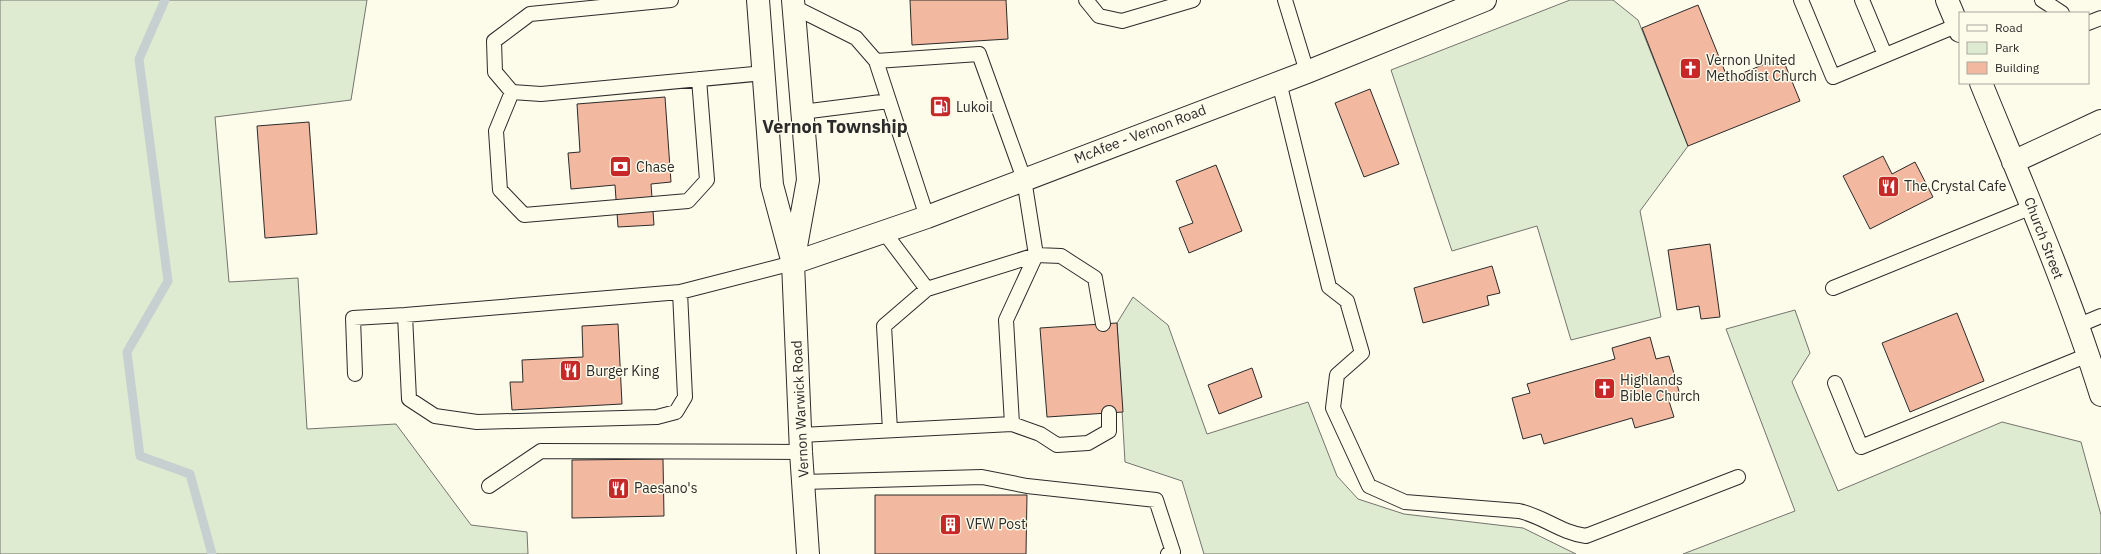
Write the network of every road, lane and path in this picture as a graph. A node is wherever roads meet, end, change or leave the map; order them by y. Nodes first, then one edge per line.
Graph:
1 (671, 0) edge
2 (758, 0) edge
3 (1086, 0) edge
4 (1193, 0) edge
5 (1285, 0) edge
6 (1801, 0) edge
7 (1862, 0) edge
8 (1947, 0) edge
9 (2042, 0) edge
10 (1479, 1) edge
11 (793, 4) edge
12 (2060, 12) edge
13 (2101, 18) edge
14 (2089, 24) edge
15 (1959, 28) edge
16 (1885, 55) junction
17 (876, 61) junction
18 (1307, 72) junction
19 (765, 73) junction
20 (699, 79) junction
21 (1279, 82) junction
22 (1981, 84) edge
23 (512, 92) junction
24 (889, 102) junction
25 (802, 112) junction
26 (2101, 121) edge
27 (2014, 162) junction
28 (1024, 179) junction
29 (2032, 207) junction
30 (927, 217) junction
31 (884, 232) junction
32 (1036, 255) junction
33 (793, 263) junction
34 (1833, 288) dead end
35 (928, 289) junction
36 (680, 292) junction
37 (405, 315) junction
38 (2101, 316) edge
39 (1103, 324) dead end
40 (2077, 326) junction
41 (2088, 355) junction
42 (355, 374) dead end
43 (1835, 383) dead end
44 (2100, 387) edge
45 (1108, 413) dead end
46 (1012, 424) junction
47 (890, 430) junction
48 (801, 444) junction
49 (1738, 477) dead end
50 (803, 482) junction
51 (489, 486) dead end
52 (808, 554) edge
53 (1168, 554) edge

1 - 23 lane
2 - 19 main road
3 - 4 lane
5 - 18 lane
6 - 16 lane
7 - 16 lane
8 - 15 main road
9 - 12 lane
10 - 18 main road, McAfee - Vernon Road
11 - 17 lane
11 - 25 main road
13 - 14 lane
15 - 16 lane
17 - 24 lane
17 - 28 lane
18 - 21 main road, McAfee - Vernon Road
19 - 20 lane
19 - 33 main road
20 - 23 lane
20 - 23 lane
21 - 28 main road, McAfee - Vernon Road
21 - 49 lane
22 - 27 main road, Church Street
24 - 25 lane
24 - 30 lane
25 - 33 main road
26 - 27 main road
27 - 29 main road, Church Street
28 - 30 main road, McAfee - Vernon Road
28 - 32 lane
29 - 34 lane
29 - 40 main road, Church Street
30 - 31 main road, McAfee - Vernon Road
31 - 33 main road, McAfee - Vernon Road
31 - 35 lane
32 - 35 lane
32 - 39 lane
32 - 46 lane
33 - 36 lane
33 - 48 main road, Vernon Warwick Road
35 - 47 lane
36 - 37 lane
36 - 37 lane
37 - 42 lane
38 - 40 lane
40 - 41 main road, Church Street
41 - 43 lane
41 - 44 main road, Church Street
45 - 46 lane
46 - 47 lane
47 - 48 lane
48 - 50 main road, Vernon Warwick Road
48 - 51 lane
50 - 52 main road, Vernon Warwick Road
50 - 53 lane

